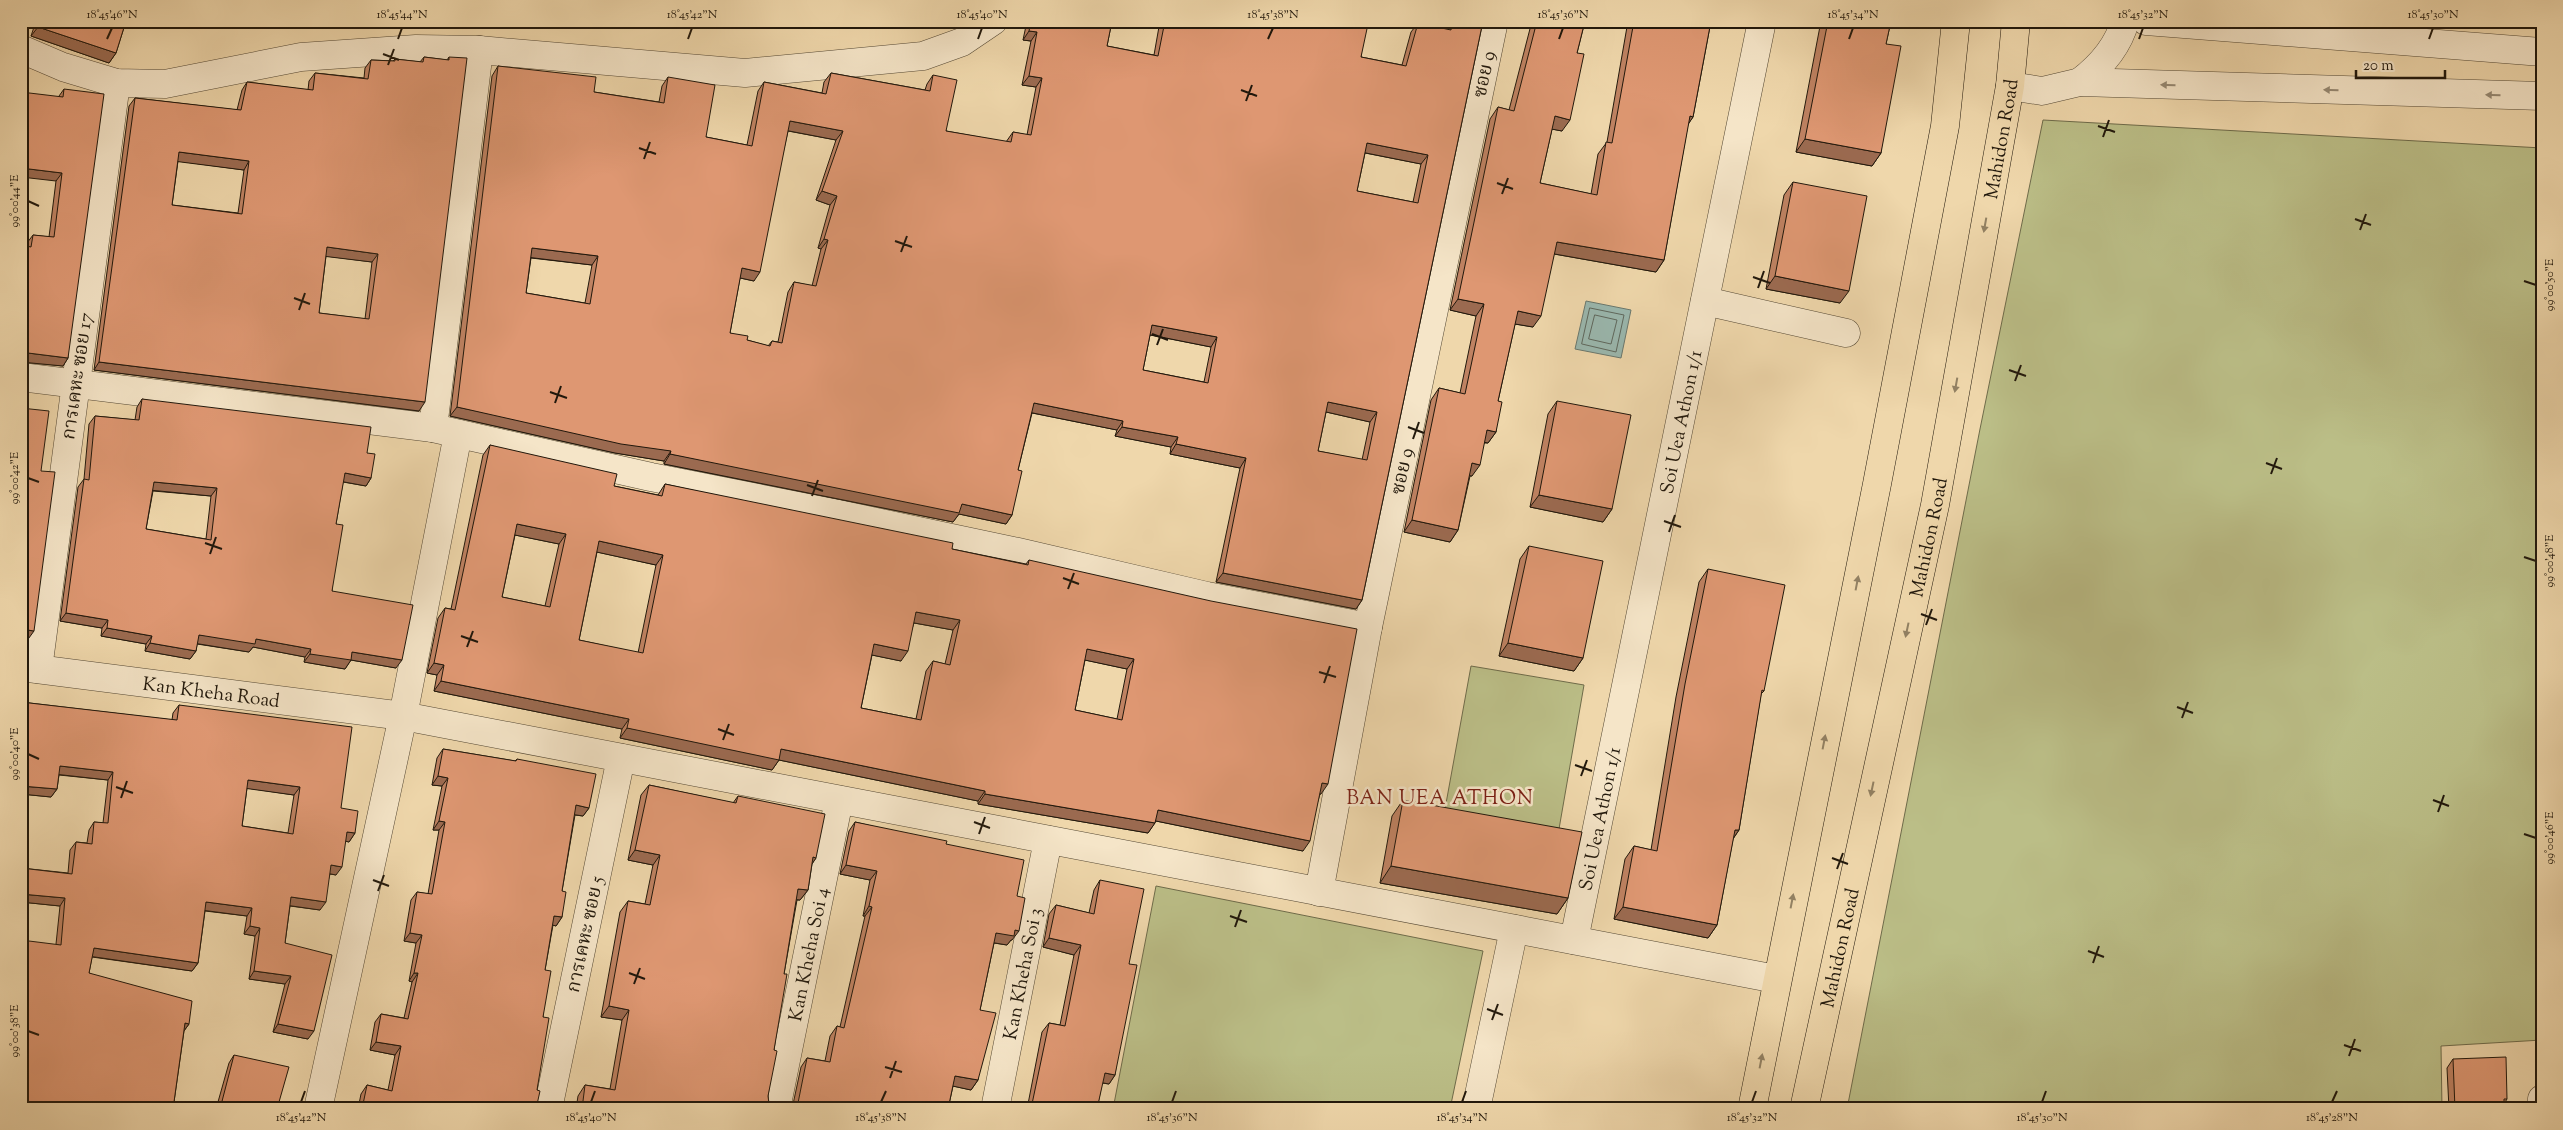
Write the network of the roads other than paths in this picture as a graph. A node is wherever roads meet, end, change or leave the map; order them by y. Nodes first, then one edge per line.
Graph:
1 (993, 21) edge
2 (1494, 21) edge
3 (1762, 21) edge
4 (1956, 21) edge
5 (2016, 21) edge
6 (2125, 21) edge
7 (2146, 21) edge
8 (21, 48) edge
9 (479, 50) junction
10 (2542, 52) edge
11 (2080, 82) junction
12 (116, 83) junction
13 (2010, 86) junction
14 (2542, 96) edge
15 (1705, 301) junction
16 (1846, 333) dead end
17 (21, 377) edge
18 (75, 383) junction
19 (445, 431) junction
20 (1368, 627) junction
21 (30, 668) edge
22 (403, 716) junction
23 (621, 758) junction
24 (839, 800) junction
25 (1048, 840) junction
26 (1319, 892) junction
27 (1514, 929) junction
28 (1574, 940) junction
29 (1776, 979) junction
30 (2542, 1099) edge
31 (318, 1109) edge
32 (548, 1109) edge
33 (776, 1109) edge
34 (995, 1109) edge
35 (1476, 1109) edge
36 (1752, 1109) edge
37 (1804, 1109) edge
38 (2541, 1109) edge

1 - 9 street
2 - 20 street, ซอย 9
3 - 15 street, Soi Uea Athon 1/1
29 -> 4 main road
5 - 13 main road, Mahidon Road
6 - 11 street
7 - 10 street
8 - 12 street
9 - 12 street
9 - 19 street
11 - 13 street
14 -> 11 street
12 - 18 street, การเคหะ ซอย 17
13 -> 37 main road, Mahidon Road
15 - 16 street
15 - 28 street, Soi Uea Athon 1/1
17 - 18 street
18 - 19 street
18 - 21 street, การเคหะ ซอย 17
19 - 20 street
19 - 22 street
20 - 26 street, ซอย 9
21 - 22 street, Kan Kheha Road
22 - 23 street, Kan Kheha Road
22 - 31 street
23 - 24 street, Kan Kheha Road
23 - 32 street, การเคหะ ซอย 5
24 - 25 street, Kan Kheha Road
24 - 33 street, Kan Kheha Soi 4
25 - 26 street, Kan Kheha Road
25 - 34 street, Kan Kheha Soi 3
26 - 27 street, Kan Kheha Road
27 - 28 street, Kan Kheha Road
27 - 35 street
28 - 29 street, Kan Kheha Road
36 -> 29 main road
30 - 38 street

